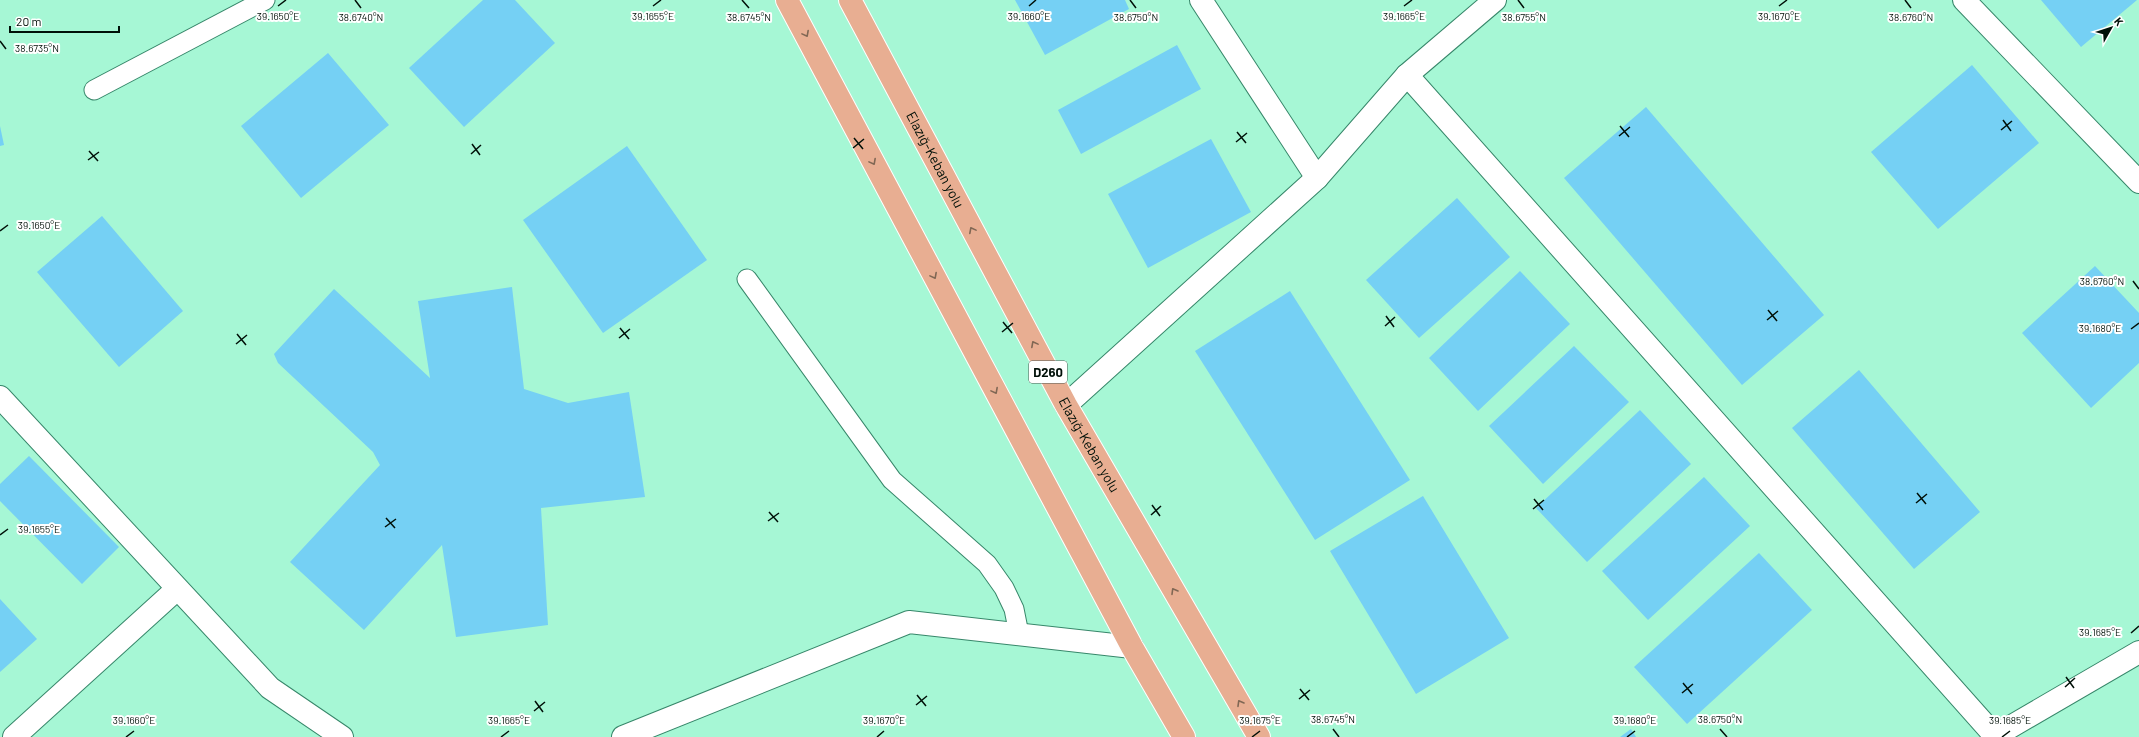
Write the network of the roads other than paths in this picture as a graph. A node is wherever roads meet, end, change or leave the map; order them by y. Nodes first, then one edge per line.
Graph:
1 (265, 0) edge
2 (787, 0) edge
3 (850, 0) edge
4 (1201, 0) edge
5 (1494, 0) edge
6 (1964, 0) edge
7 (1407, 75) junction
8 (94, 90) dead end
9 (1316, 178) junction
10 (2139, 182) edge
11 (747, 279) dead end
12 (0, 397) edge
13 (1066, 404) junction
14 (177, 589) junction
15 (1019, 634) junction
16 (1132, 647) junction
17 (2139, 652) edge
18 (628, 736) edge
19 (1994, 736) edge
20 (14, 737) edge
21 (342, 737) edge
22 (1184, 737) edge
23 (1259, 737) edge

1 - 8 lane
2 -> 16 highway
13 -> 3 highway, Elazığ-Keban yolu / D260
4 - 9 street
5 - 7 street
6 - 10 street
7 - 9 street
7 - 19 street
9 - 13 street
11 - 15 lane
12 - 14 street
23 -> 13 highway, Elazığ-Keban yolu / D260
14 - 20 street
14 - 21 street
15 - 16 street
15 - 18 street
16 - 22 highway
17 - 19 street

